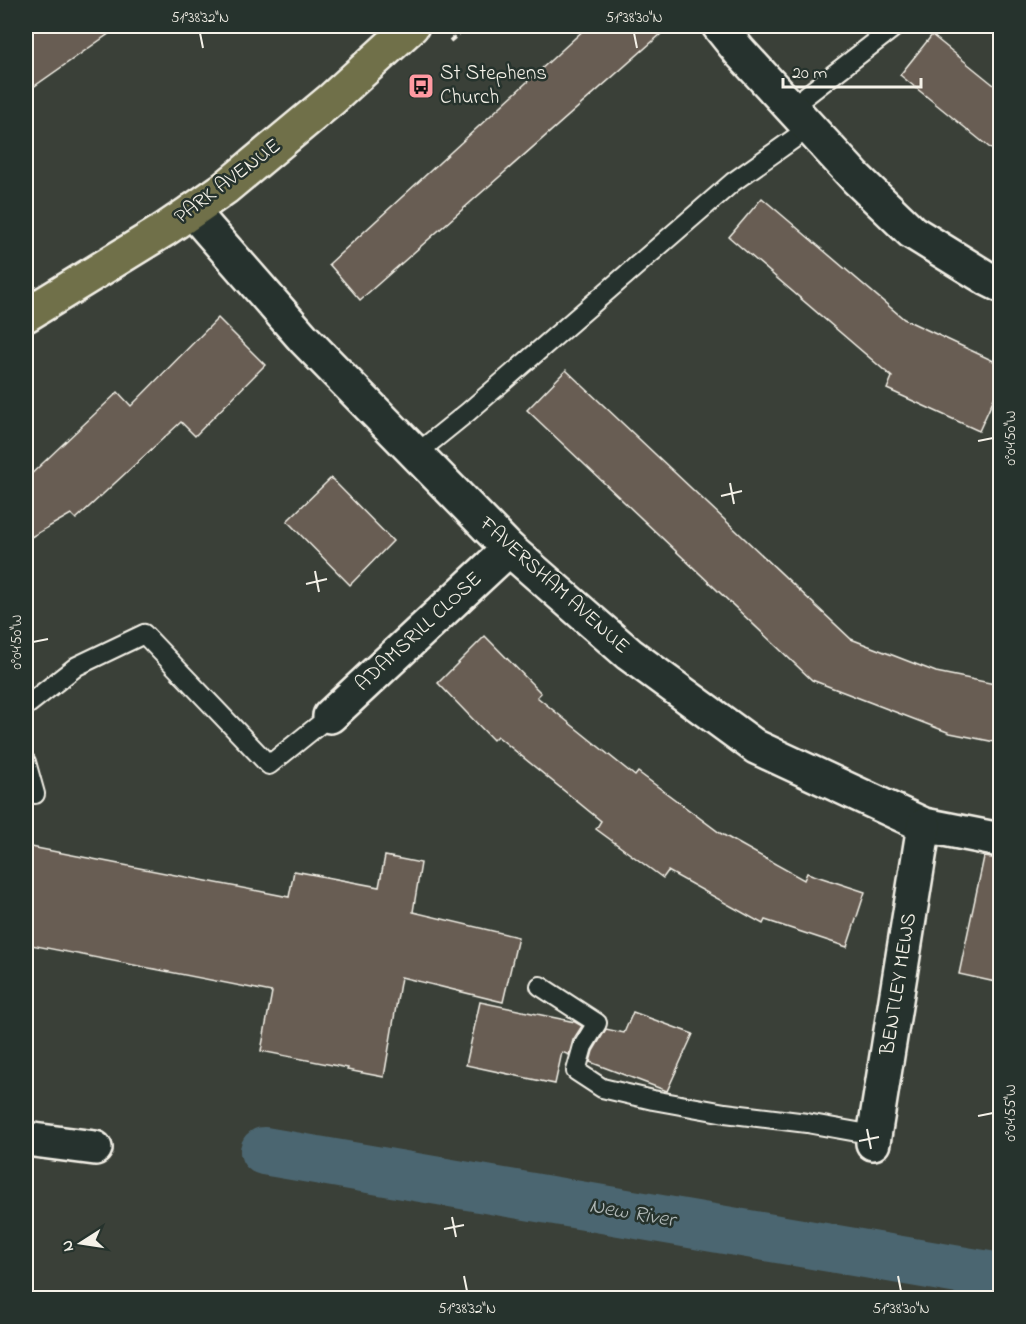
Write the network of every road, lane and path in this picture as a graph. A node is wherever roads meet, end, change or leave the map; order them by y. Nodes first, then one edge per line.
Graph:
1 (412, 26) edge
2 (719, 26) edge
3 (896, 26) edge
4 (800, 118) junction
5 (192, 212) junction
6 (1000, 285) edge
7 (26, 313) edge
8 (416, 454) junction
9 (509, 549) junction
10 (26, 706) edge
11 (330, 716) joint
12 (26, 762) edge
13 (35, 794) dead end
14 (924, 825) junction
15 (1000, 840) edge
16 (540, 986) dead end
17 (26, 1139) edge
18 (874, 1139) joint
19 (95, 1148) dead end

1 - 5 main road, PARK AVENUE
2 - 4 street
3 - 4 lane
4 - 6 street
4 - 8 lane
5 - 7 main road, PARK AVENUE
5 - 8 street, FAVERSHAM AVENUE
8 - 9 street, FAVERSHAM AVENUE
9 - 11 street, ADAMSRILL CLOSE
9 - 14 street, FAVERSHAM AVENUE
10 - 11 lane
12 - 13 lane
14 - 15 street, FAVERSHAM AVENUE
14 - 18 street, BENTLEY MEWS
16 - 18 lane
17 - 19 street

